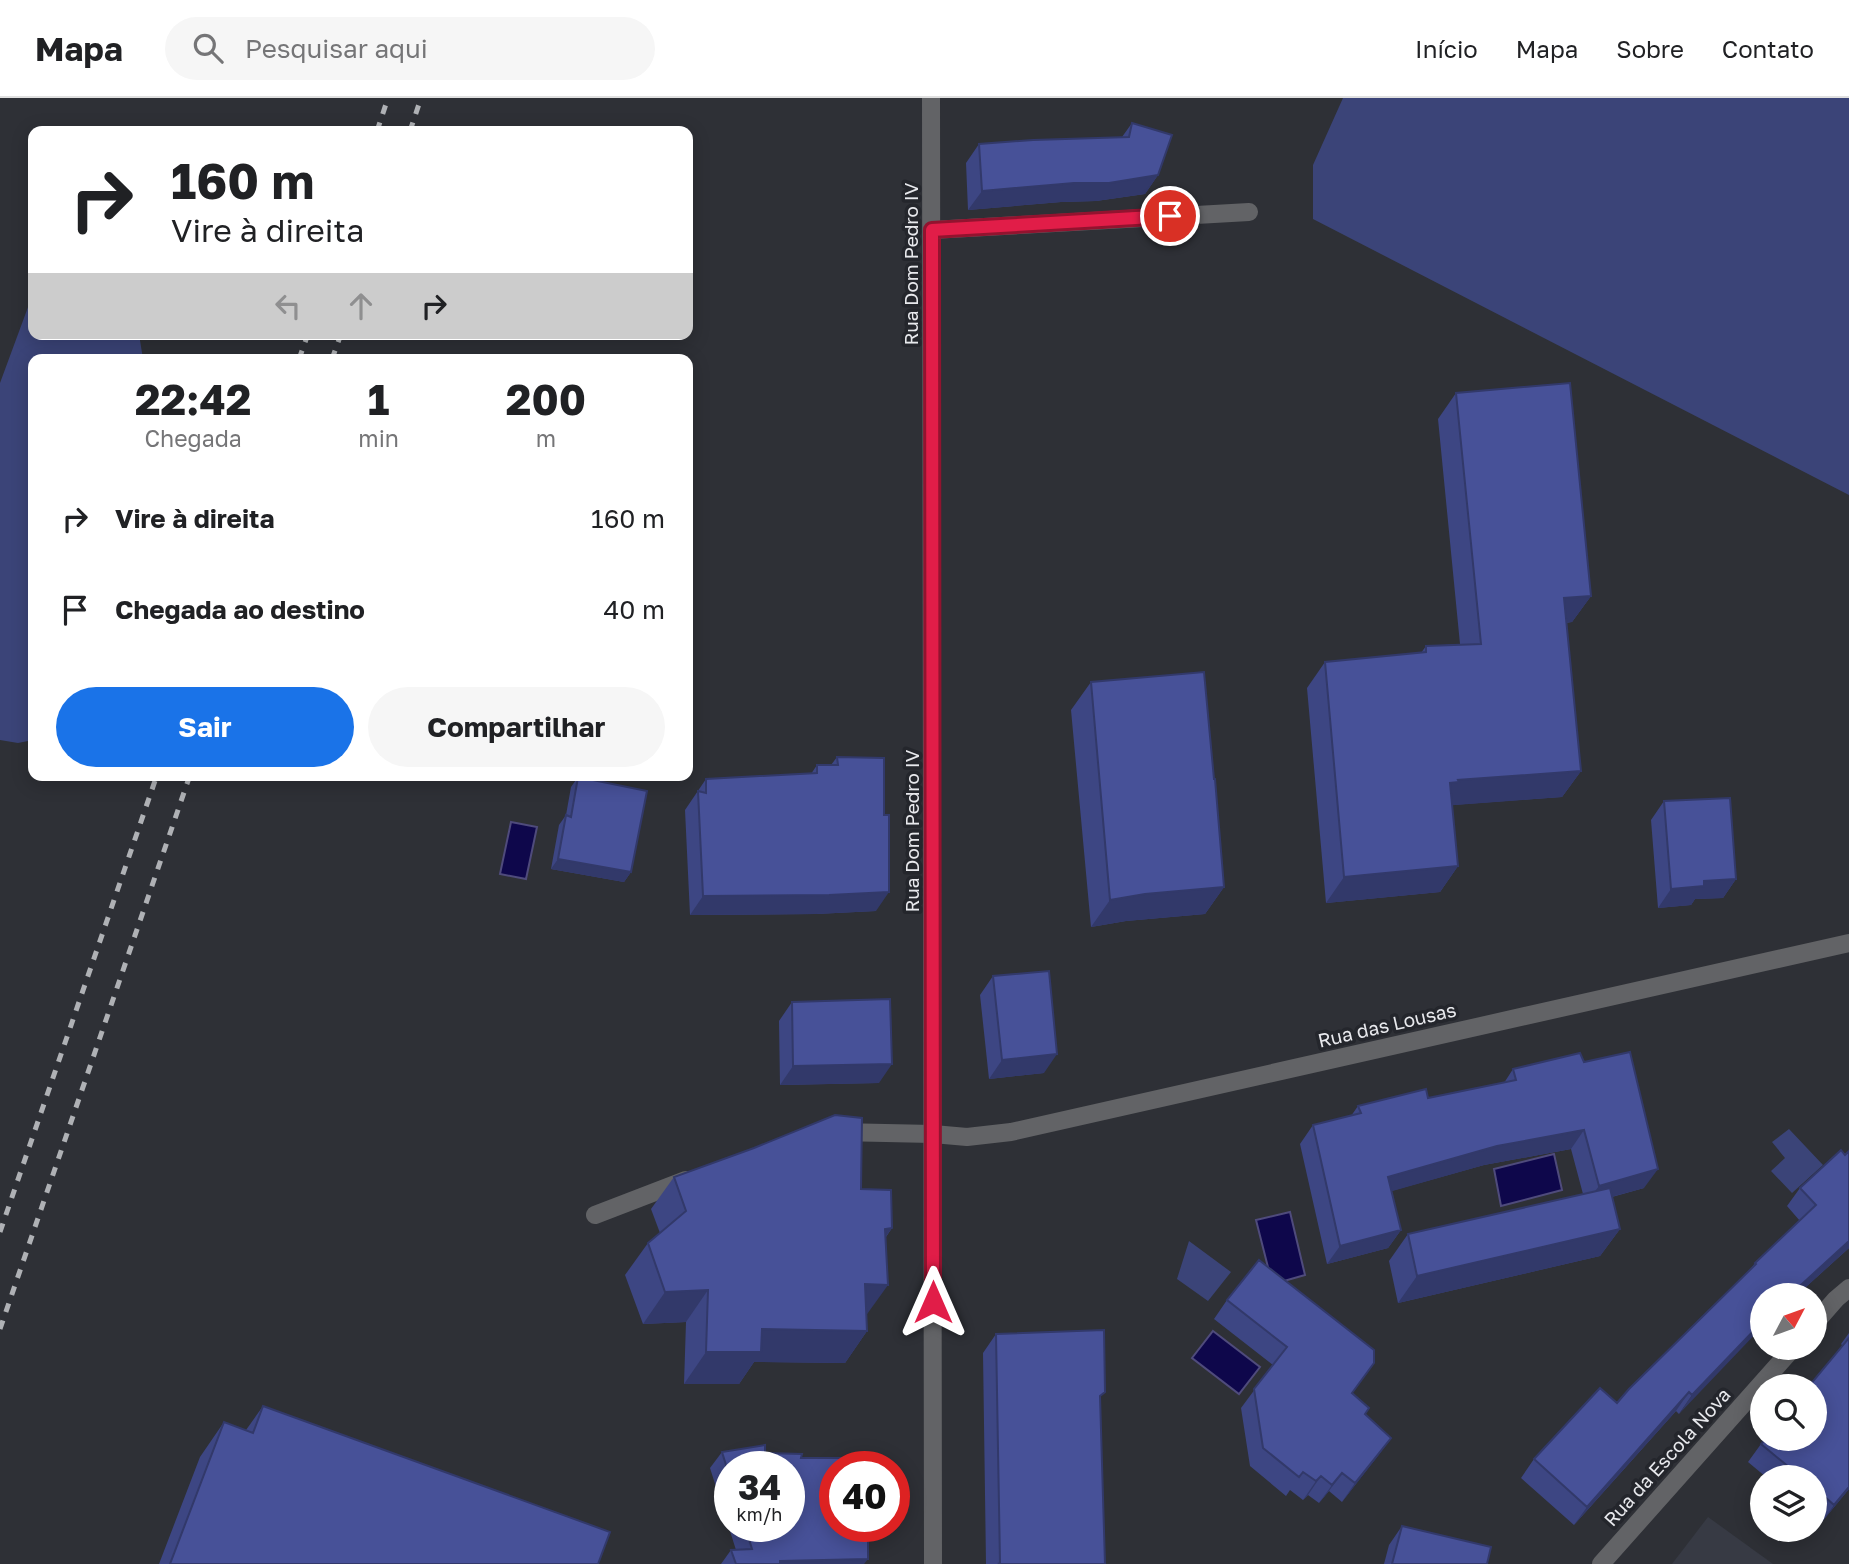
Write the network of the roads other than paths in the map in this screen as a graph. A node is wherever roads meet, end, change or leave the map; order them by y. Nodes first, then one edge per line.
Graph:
1 (931, 98) edge
2 (1249, 212) dead end
3 (932, 230) junction
4 (1849, 943) edge
5 (827, 1132) edge
6 (933, 1134) junction
7 (698, 1176) edge
8 (595, 1215) dead end
9 (1849, 1288) edge
10 (1827, 1311) edge
11 (1782, 1360) edge
12 (933, 1564) edge
13 (1601, 1564) edge

1 - 3 street, Rua Dom Pedro IV
2 - 3 street
3 - 6 street, Rua Dom Pedro IV
4 - 6 street, Rua das Lousas
5 - 6 street, Rua das Lousas
6 - 12 street, Rua Dom Pedro IV
7 - 8 street
9 - 10 street
11 - 13 street, Rua da Escola Nova

